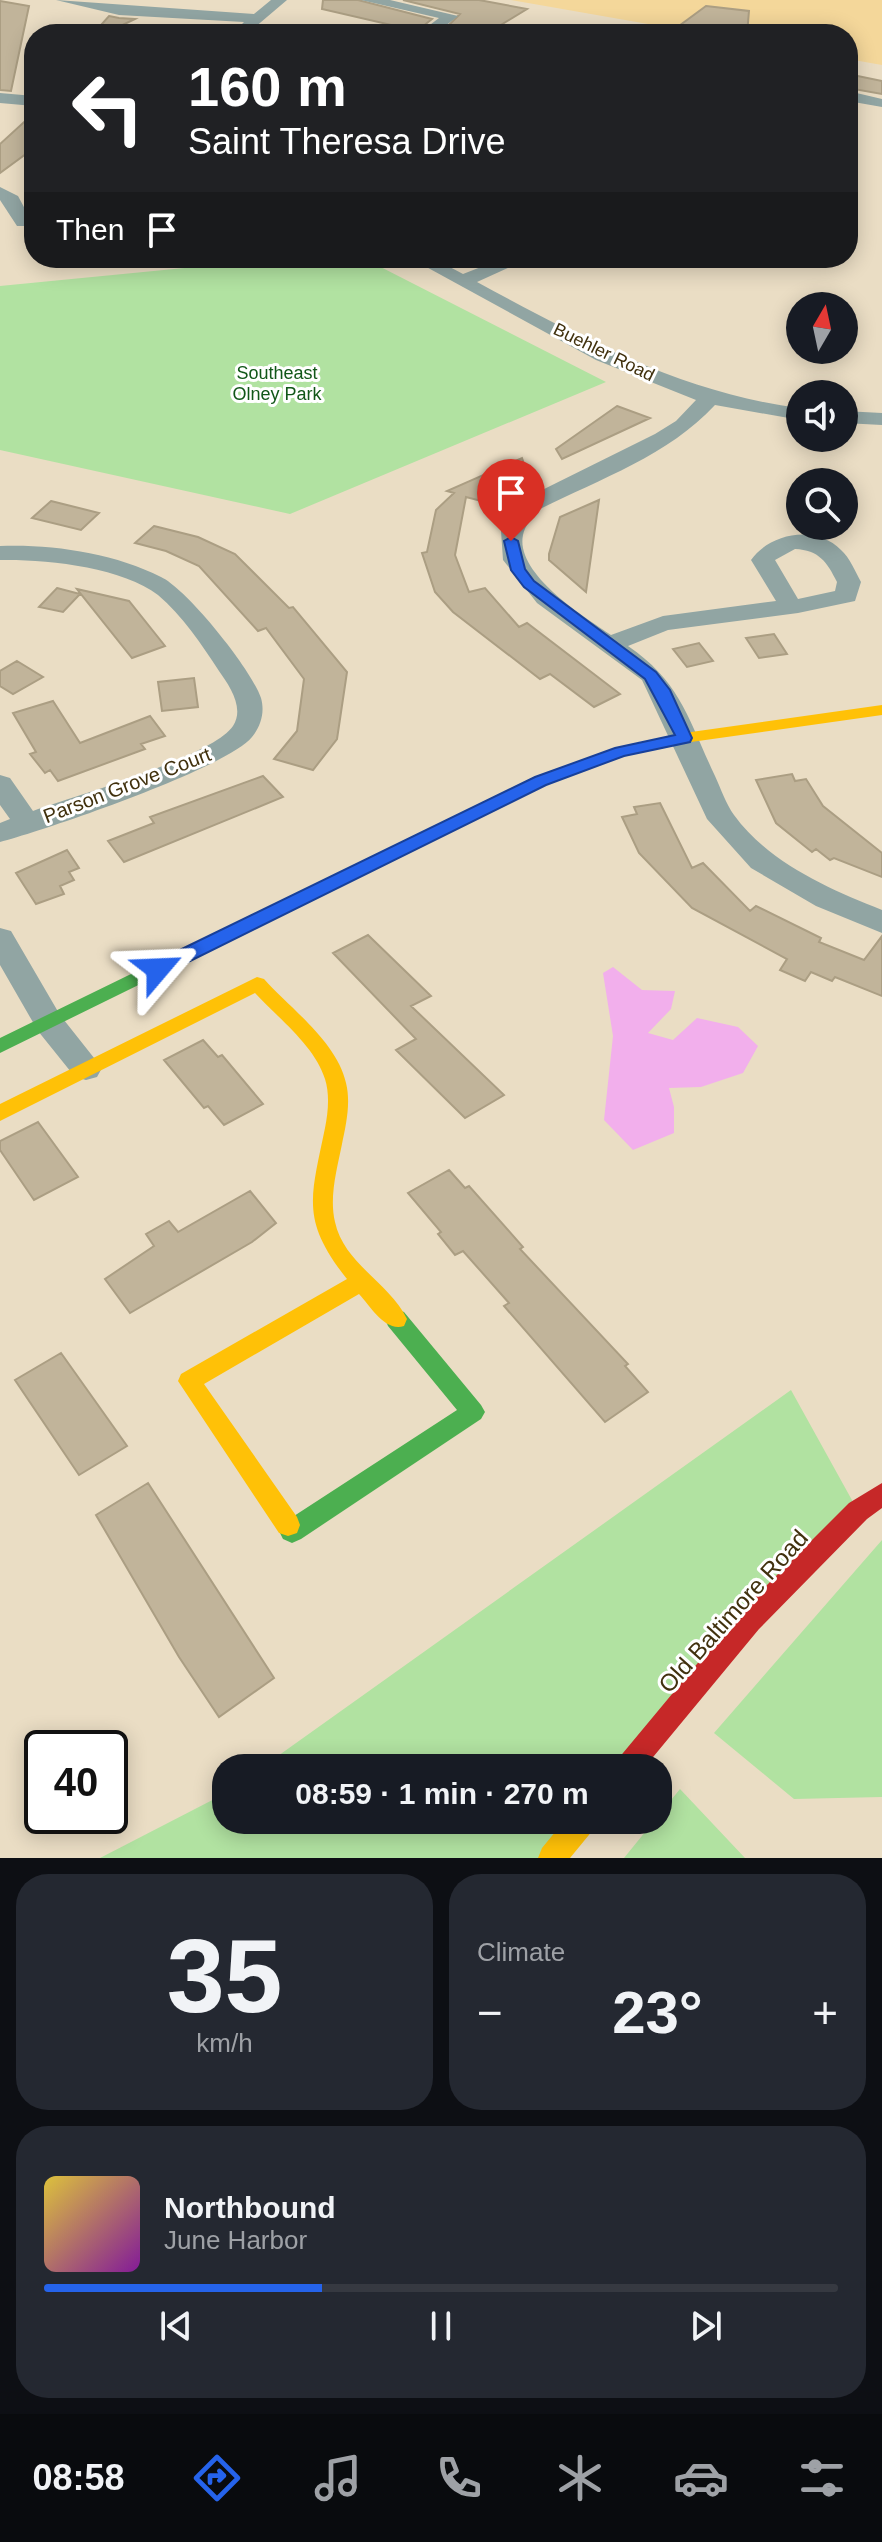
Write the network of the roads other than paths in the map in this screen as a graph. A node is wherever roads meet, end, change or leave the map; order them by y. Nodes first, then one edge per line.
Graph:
1 (63, 0) edge
2 (280, 0) edge
3 (368, 0) edge
4 (253, 18) junction
5 (248, 24) edge
6 (439, 24) edge
7 (0, 98) edge
8 (858, 98) edge
9 (24, 100) edge
10 (881, 103) edge
11 (0, 192) edge
12 (23, 222) dead end
13 (438, 268) edge
14 (495, 268) edge
15 (462, 281) junction
16 (709, 399) junction
17 (786, 413) edge
18 (858, 418) edge
19 (882, 419) edge
20 (0, 553) edge
21 (791, 607) dead end
22 (612, 644) junction
23 (882, 710) edge
24 (684, 738) junction
25 (0, 784) edge
26 (27, 823) junction
27 (0, 833) edge
28 (882, 922) edge
29 (0, 939) edge
30 (49, 1023) junction
31 (0, 1046) edge
32 (86, 1068) junction
33 (0, 1113) edge
34 (363, 1281) junction
35 (882, 1494) edge
36 (639, 1754) edge
37 (572, 1834) edge
38 (552, 1858) edge

1 - 4 street
2 - 4 street
3 - 6 street
4 - 5 street
7 - 9 street
8 - 10 street
11 - 12 street
13 - 15 street, Buehler Road
14 - 15 street
15 - 16 street, Buehler Road
16 - 17 street, Buehler Road
16 - 22 street
18 - 19 street
20 - 26 street, Parson Grove Court
21 - 22 street
22 - 24 street
23 - 24 street
24 - 28 street
24 - 30 street
25 - 26 street
26 - 27 street, Parson Grove Court
29 - 30 street
30 - 31 street
30 - 32 street
32 - 33 street
32 - 34 street
34 - 34 street
35 - 36 street, Old Baltimore Road
37 - 38 street

